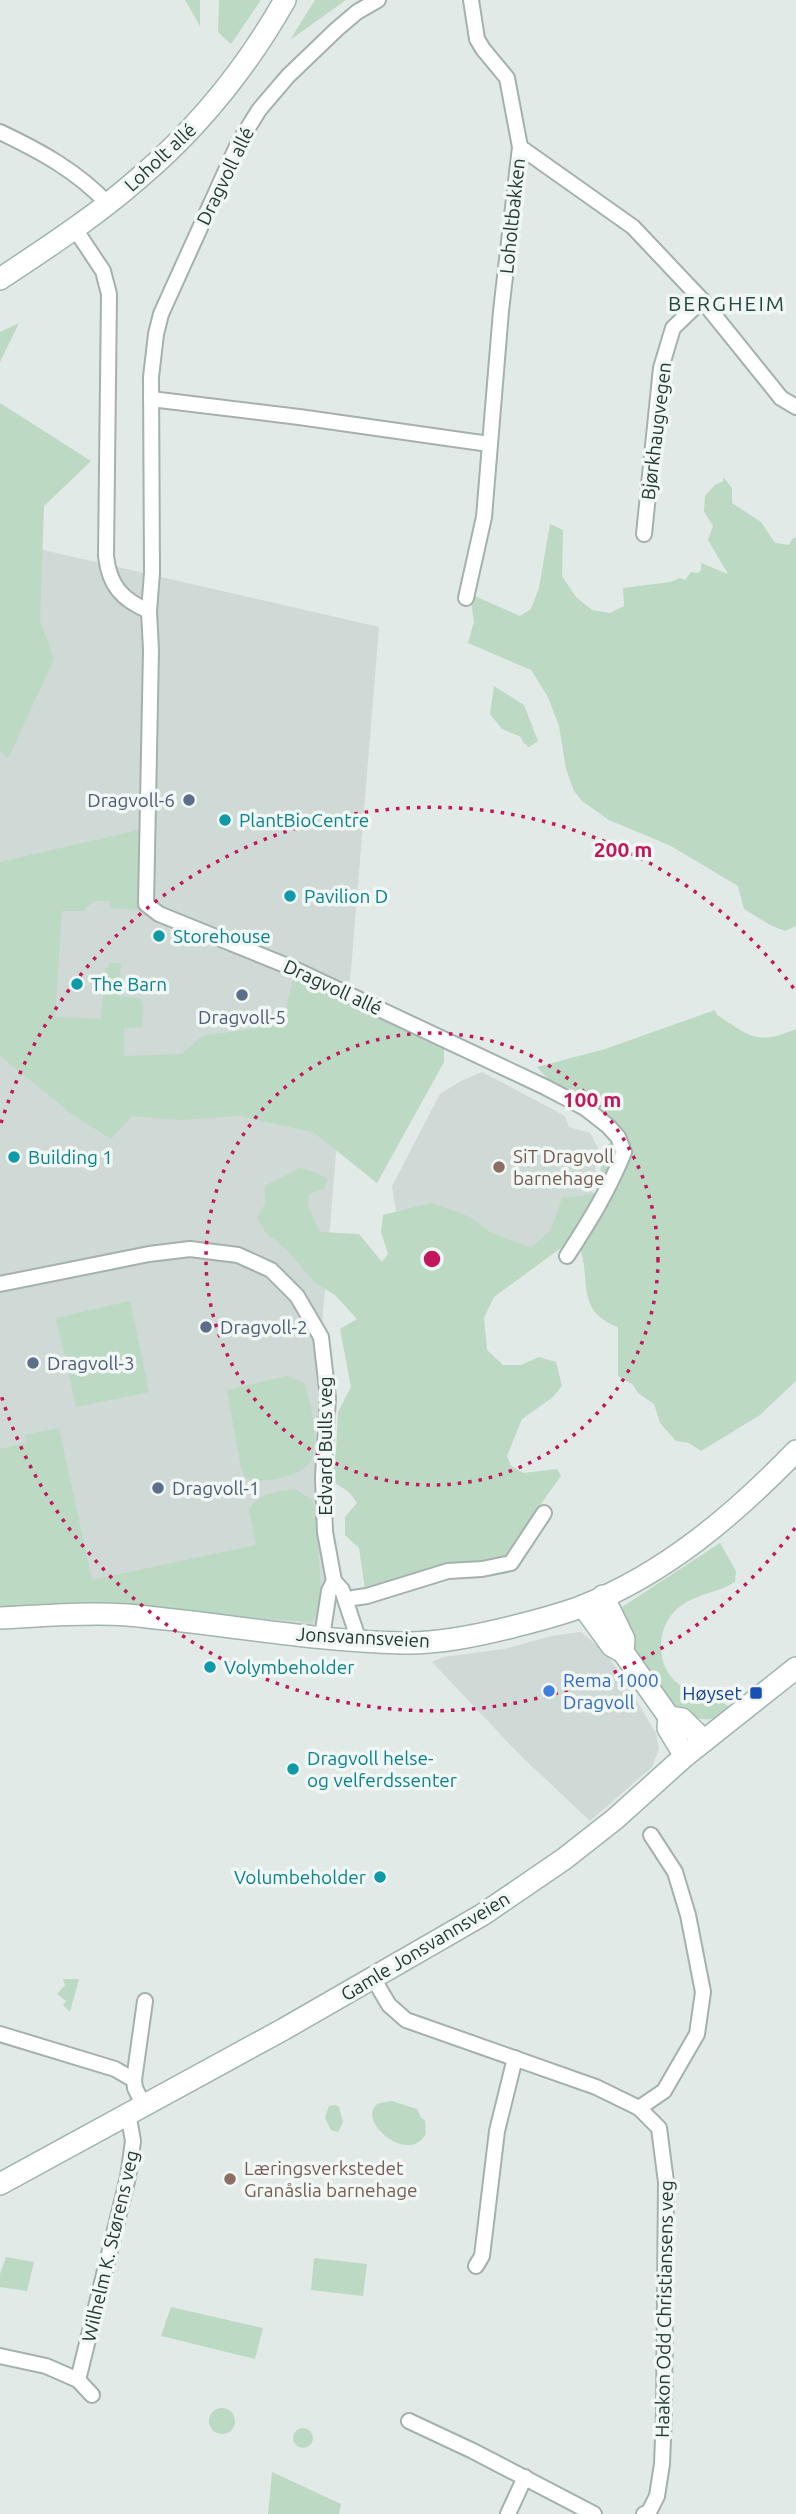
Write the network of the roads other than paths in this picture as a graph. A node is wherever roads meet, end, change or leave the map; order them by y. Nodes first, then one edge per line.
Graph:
1 (285, 0) edge
2 (378, 0) edge
3 (471, 0) edge
4 (0, 132) edge
5 (520, 148) junction
6 (108, 204) junction
7 (75, 229) junction
8 (0, 279) edge
9 (702, 300) junction
10 (151, 399) junction
11 (796, 407) edge
12 (489, 444) junction
13 (644, 534) dead end
14 (466, 598) dead end
15 (149, 611) junction
16 (567, 1256) dead end
17 (0, 1284) edge
18 (796, 1451) edge
19 (544, 1513) dead end
20 (334, 1581) junction
21 (603, 1596) junction
22 (353, 1598) dead end
23 (583, 1606) junction
24 (0, 1618) edge
25 (323, 1637) junction
26 (359, 1641) junction
27 (623, 1652) junction
28 (796, 1668) edge
29 (669, 1717) junction
30 (704, 1741) junction
31 (685, 1756) junction
32 (651, 1835) dead end
33 (373, 1978) junction
34 (145, 2001) dead end
35 (0, 2034) edge
36 (515, 2057) junction
37 (134, 2080) junction
38 (135, 2108) junction
39 (639, 2108) junction
40 (0, 2184) edge
41 (476, 2266) dead end
42 (0, 2356) edge
43 (78, 2379) junction
44 (92, 2395) dead end
45 (409, 2421) dead end
46 (525, 2477) junction
47 (508, 2514) edge
48 (594, 2514) edge
49 (644, 2514) edge

1 - 6 street, Loholt allé
2 - 10 street, Dragvoll allé
3 - 5 street, Loholtbakken
4 - 6 street
5 - 9 street
5 - 12 street, Loholtbakken
6 - 7 street, Loholt allé
7 - 8 street, Loholt allé
7 - 15 street
9 - 11 street
9 - 13 street, Bjørkhaugvegen
10 - 12 street
10 - 15 street, Dragvoll allé
12 - 14 street, Loholtbakken
15 - 16 street, Dragvoll allé
17 - 20 street, Edvard Bulls veg
18 - 21 street, Jonsvannsveien
19 - 22 street
20 - 25 street, Edvard Bulls veg
20 - 26 street, Edvard Bulls veg
21 - 23 street, Jonsvannsveien
21 - 27 street
23 - 26 street, Jonsvannsveien
23 - 27 street
24 - 25 street, Jonsvannsveien
25 - 26 street, Jonsvannsveien
27 - 29 street
28 - 30 street, Gamle Jonsvannsveien
29 - 30 street
29 - 31 street
30 - 31 street, Gamle Jonsvannsveien
31 - 33 street, Gamle Jonsvannsveien
32 - 39 street
33 - 36 street, Haakon Odd Christiansens veg
33 - 38 street, Gamle Jonsvannsveien
34 - 37 street
35 - 37 street
36 - 39 street, Haakon Odd Christiansens veg
36 - 41 street
37 - 38 street
38 - 40 street, Gamle Jonsvannsveien
38 - 43 street, Wilhelm K. Størens veg
39 - 49 street, Haakon Odd Christiansens veg
42 - 43 street
43 - 44 street
45 - 46 street
46 - 47 street
46 - 48 street

